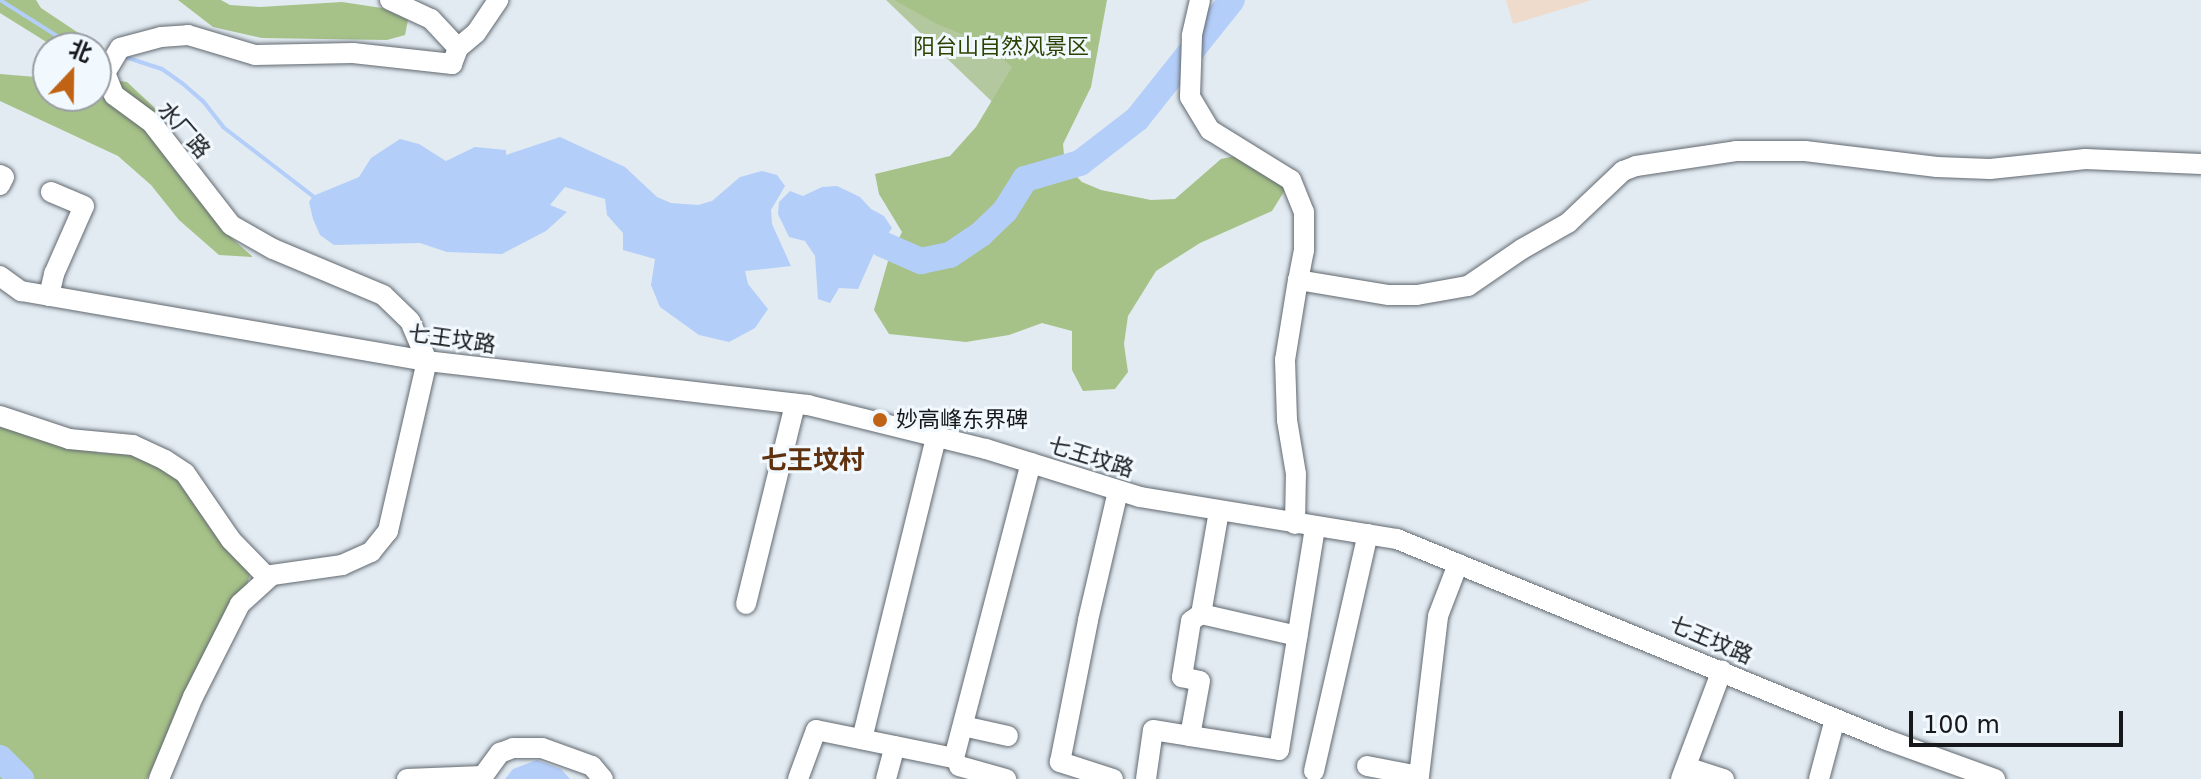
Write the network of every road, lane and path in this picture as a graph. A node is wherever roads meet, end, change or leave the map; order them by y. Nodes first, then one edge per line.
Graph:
1 (390, 0) edge
2 (498, 0) edge
3 (1200, 0) edge
4 (458, 48) junction
5 (2201, 164) edge
6 (0, 175) edge
7 (0, 185) edge
8 (51, 192) dead end
9 (0, 276) edge
10 (1298, 280) junction
11 (49, 296) junction
12 (427, 361) junction
13 (795, 404) junction
14 (0, 416) edge
15 (936, 437) junction
16 (1031, 463) junction
17 (1118, 491) junction
18 (1219, 511) junction
19 (1305, 525) junction
20 (1368, 534) junction
21 (1458, 564) junction
22 (268, 578) junction
23 (746, 604) dead end
24 (1201, 614) junction
25 (1298, 636) junction
26 (1722, 670) junction
27 (1835, 719) junction
28 (963, 726) junction
29 (1008, 736) dead end
30 (1190, 736) junction
31 (862, 739) junction
32 (895, 746) junction
33 (1367, 766) dead end
34 (956, 768) edge
35 (1314, 771) dead end
36 (1684, 773) edge
37 (159, 779) edge
38 (407, 779) edge
39 (603, 779) edge
40 (798, 779) edge
41 (886, 779) edge
42 (1006, 779) edge
43 (1113, 779) edge
44 (1146, 779) edge
45 (1724, 779) edge
46 (1819, 779) edge
47 (1995, 779) edge

1 - 4 street
2 - 4 street, 水厂路
3 - 10 street
4 - 12 street, 水厂路
5 - 10 street
6 - 7 street
8 - 11 street
9 - 11 street, 七王坟路
10 - 19 street
11 - 12 street, 七王坟路
12 - 13 street, 七王坟路
12 - 22 street
13 - 15 street, 七王坟路
13 - 23 street
14 - 22 street
15 - 16 street, 七王坟路
15 - 31 street
16 - 17 street, 七王坟路
16 - 28 street
17 - 18 street, 七王坟路
17 - 43 street
18 - 19 street, 七王坟路
18 - 24 street
19 - 20 street, 七王坟路
19 - 25 street
20 - 21 street, 七王坟路
20 - 35 street
21 - 26 street, 七王坟路
21 - 33 street
22 - 37 street
24 - 25 street
24 - 30 street
25 - 30 street
26 - 27 street, 七王坟路
26 - 36 street
27 - 46 street
27 - 47 street, 七王坟路
28 - 29 street
28 - 34 street
30 - 44 street
31 - 32 street
31 - 40 street
32 - 34 street
32 - 41 street
34 - 42 street
36 - 45 street
38 - 39 street

